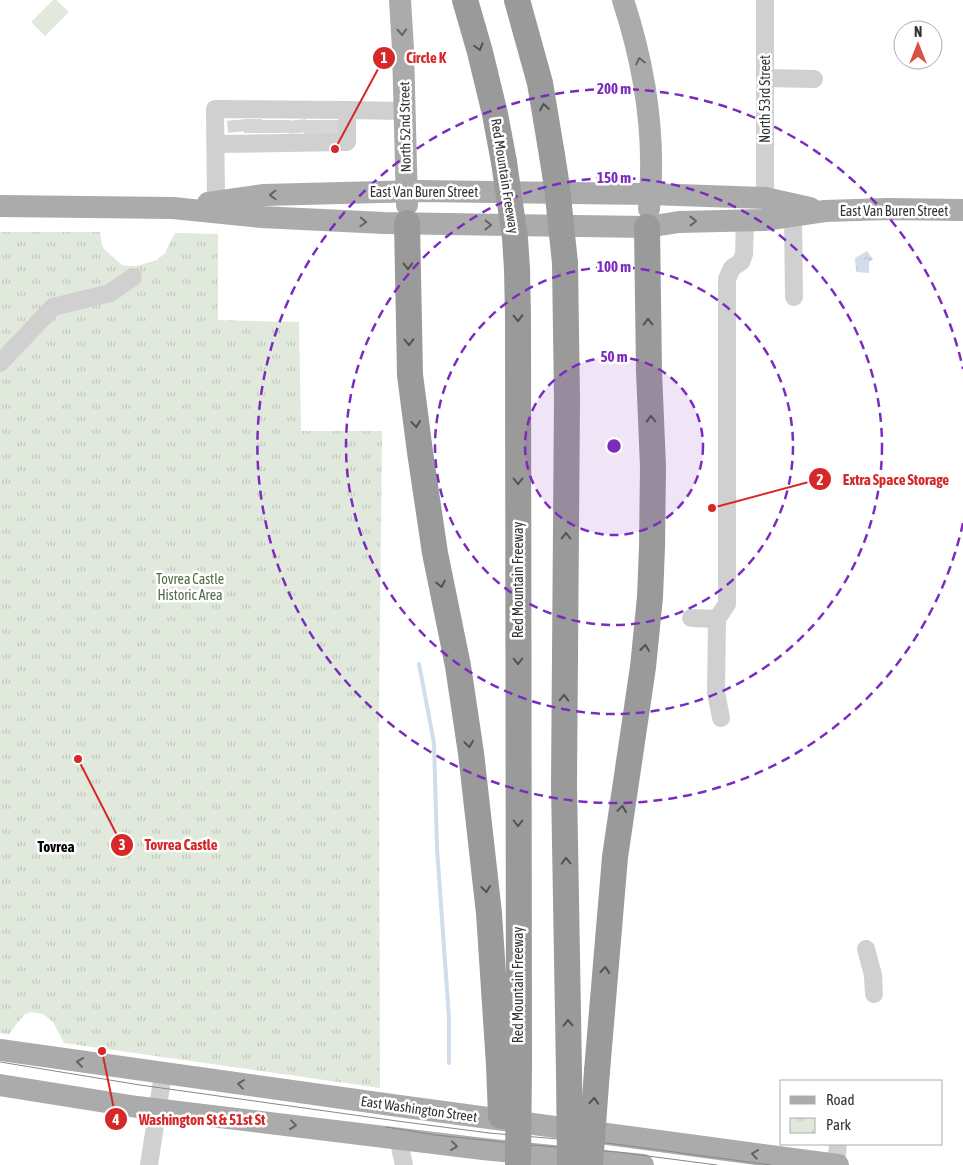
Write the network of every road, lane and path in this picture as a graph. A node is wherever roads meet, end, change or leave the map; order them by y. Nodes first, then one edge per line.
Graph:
1 (400, 0) edge
2 (465, 0) edge
3 (517, 0) edge
4 (624, 0) edge
5 (765, 0) edge
6 (766, 78) junction
7 (814, 78) dead end
8 (347, 110) junction
9 (404, 111) junction
10 (282, 126) junction
11 (215, 144) junction
12 (407, 191) junction
13 (650, 194) junction
14 (765, 198) junction
15 (216, 202) junction
16 (0, 206) edge
17 (173, 208) junction
18 (963, 210) edge
19 (824, 211) junction
20 (793, 216) junction
21 (745, 220) junction
22 (407, 223) junction
23 (647, 228) junction
24 (133, 277) dead end
25 (794, 297) dead end
26 (0, 363) edge
27 (691, 618) dead end
28 (718, 619) junction
29 (721, 718) dead end
30 (866, 949) dead end
31 (874, 994) dead end
32 (0, 1050) edge
33 (509, 1064) junction
34 (163, 1074) junction
35 (0, 1085) edge
36 (158, 1109) junction
37 (398, 1138) junction
38 (838, 1145) edge
39 (149, 1165) edge
40 (404, 1165) edge
41 (502, 1165) edge
42 (518, 1165) edge
43 (570, 1165) edge
44 (590, 1165) edge
45 (643, 1165) edge
46 (837, 1165) edge

1 -> 9 main road, North 52nd Street
2 -> 33 highway, Red Mountain Freeway, bridge
43 -> 3 highway, bridge
13 -> 4 main road
5 - 6 street, North 53rd Street
6 - 7 street
6 - 14 street, North 53rd Street
8 - 9 street
8 - 10 street
8 - 10 street
9 - 12 main road, North 52nd Street
10 - 11 street
10 - 11 street
11 - 15 street
12 - 13 main road, East Van Buren Street
12 -> 15 main road, East Van Buren Street
12 - 22 main road, North 52nd Street
13 - 14 main road, East Van Buren Street
13 - 23 main road
14 - 19 main road, East Van Buren Street
15 - 17 main road, East Van Buren Street
16 - 17 main road, East Van Buren Street
17 -> 22 main road, East Van Buren Street
18 - 19 main road, East Van Buren Street
19 - 20 main road, East Van Buren Street
20 - 21 main road, East Van Buren Street
20 - 25 street
23 -> 21 main road, East Van Buren Street
21 - 28 street
22 -> 23 main road, East Van Buren Street
22 -> 33 highway
44 -> 23 highway, bridge
24 - 26 street
27 - 28 street
28 - 29 street
30 - 31 street
34 -> 32 main road, East Washington Street
33 - 41 highway, bridge
33 - 42 highway, Red Mountain Freeway, bridge
34 - 36 street
46 -> 34 main road, East Washington Street
35 - 36 main road
36 -> 37 main road
36 - 39 street
37 - 40 street
37 -> 45 main road
38 - 46 street

